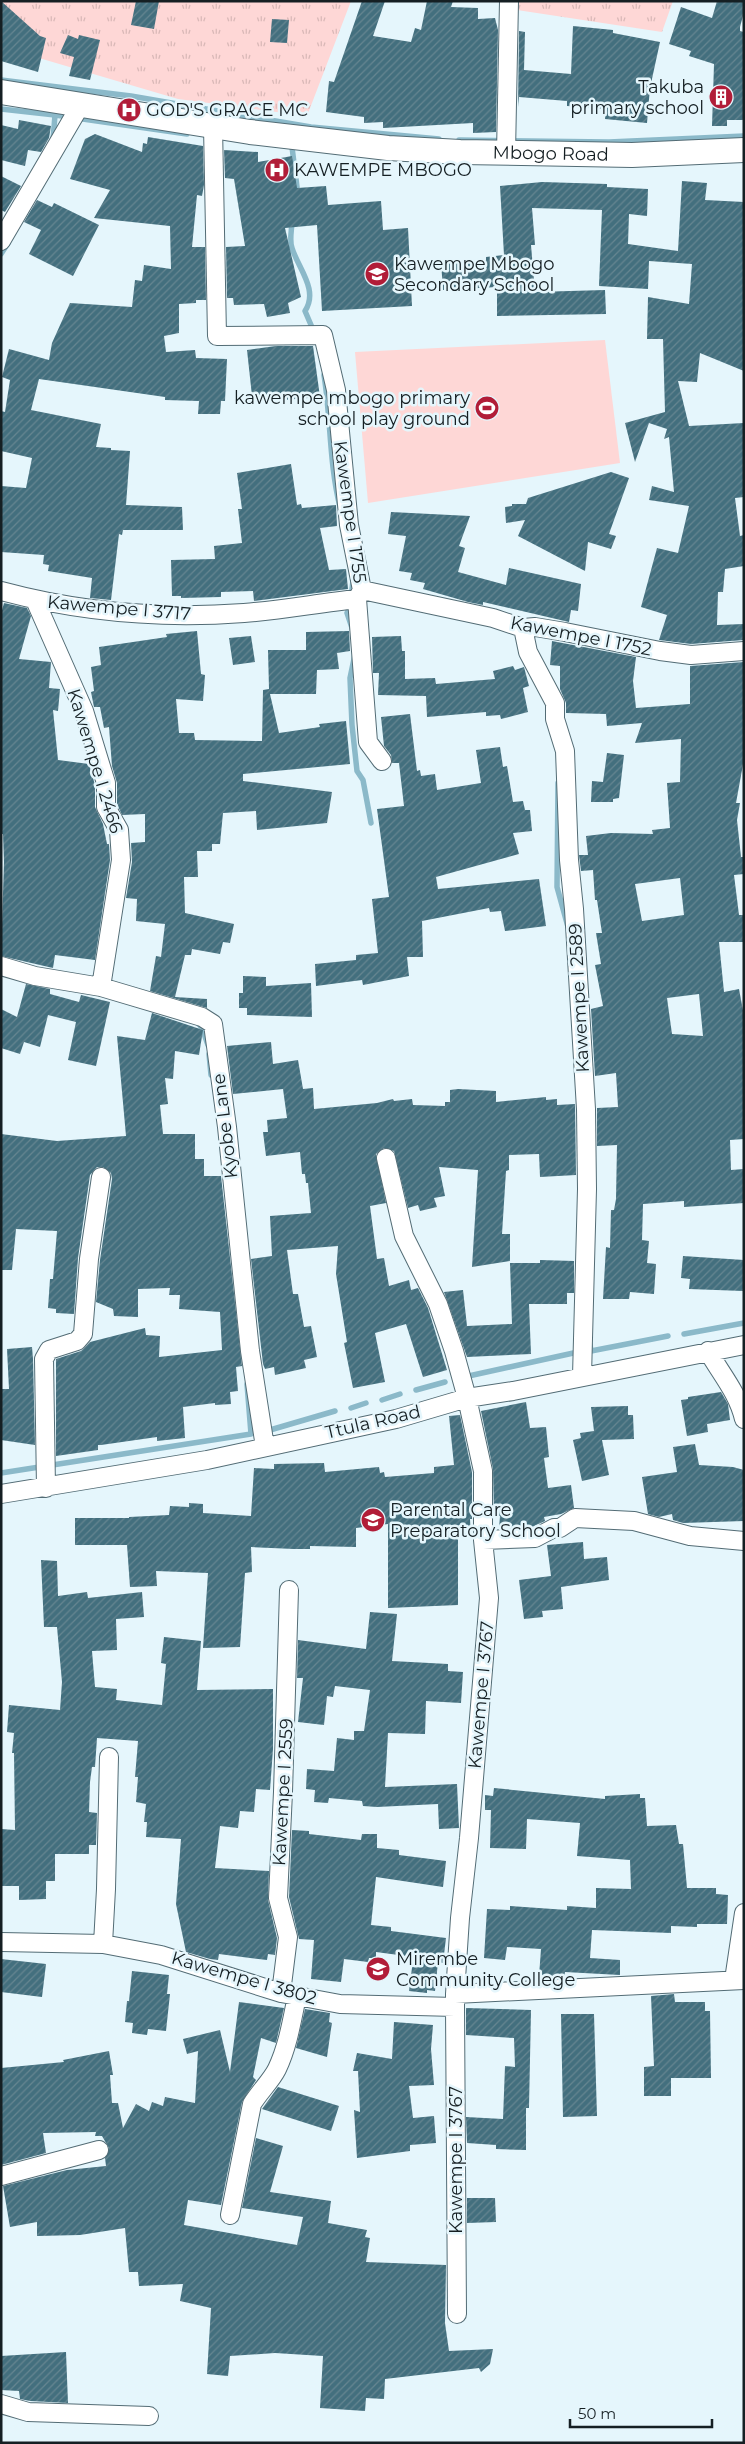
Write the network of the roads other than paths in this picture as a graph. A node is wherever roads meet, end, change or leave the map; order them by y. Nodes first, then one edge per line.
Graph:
1 (509, 1) edge
2 (1, 92) edge
3 (80, 106) junction
4 (213, 126) junction
5 (744, 150) edge
6 (506, 153) junction
7 (1, 241) edge
8 (1, 591) edge
9 (360, 595) junction
10 (35, 600) junction
11 (523, 628) junction
12 (744, 651) edge
13 (382, 761) dead end
14 (1, 966) edge
15 (101, 987) junction
16 (386, 1158) dead end
17 (101, 1177) dead end
18 (744, 1345) edge
19 (708, 1351) junction
20 (582, 1376) junction
21 (467, 1398) junction
22 (744, 1419) edge
23 (265, 1447) junction
24 (46, 1488) junction
25 (1, 1494) edge
26 (483, 1540) junction
27 (744, 1541) edge
28 (288, 1590) dead end
29 (109, 1757) dead end
30 (744, 1913) edge
31 (1, 1942) edge
32 (102, 1944) junction
33 (739, 1980) edge
34 (289, 1995) junction
35 (455, 2001) junction
36 (99, 2150) dead end
37 (1, 2176) edge
38 (230, 2215) dead end
39 (457, 2314) dead end
40 (1, 2404) edge
41 (149, 2416) dead end

1 - 6 street
2 - 3 street, Mbogo Road
3 - 4 street, Mbogo Road
3 - 7 street
4 - 6 street, Mbogo Road
4 - 9 street, Kawempe I 1755
5 - 6 street, Mbogo Road
8 - 10 street, Kawempe I 3717
9 - 10 street, Kawempe I 3717
9 - 11 street, Kawempe I 1752
9 - 13 street, Kawempe I 1755
10 - 15 street, Kawempe I 2466
11 - 12 street, Kawempe I 1752
11 - 20 street, Kawempe I 2589
14 - 15 street, Kyobe Lane
15 - 23 street, Kyobe Lane
16 - 21 street, Kawempe I 3767
17 - 24 street
18 - 19 street, Ttula Road
19 - 20 street, Ttula Road
19 - 22 street
20 - 21 street, Ttula Road
21 - 23 street, Ttula Road
21 - 26 street, Kawempe I 3767
23 - 24 street, Ttula Road
24 - 25 street, Ttula Road
26 - 27 street
26 - 35 street, Kawempe I 3767
28 - 34 street, Kawempe I 2559
29 - 32 street
30 - 33 street
31 - 32 street, Kawempe I 3802
32 - 34 street, Kawempe I 3802
33 - 35 street, Kawempe I 3802
34 - 35 street, Kawempe I 3802
34 - 38 street, Kawempe I 2559
35 - 39 street, Kawempe I 3767
36 - 37 street
40 - 41 street

